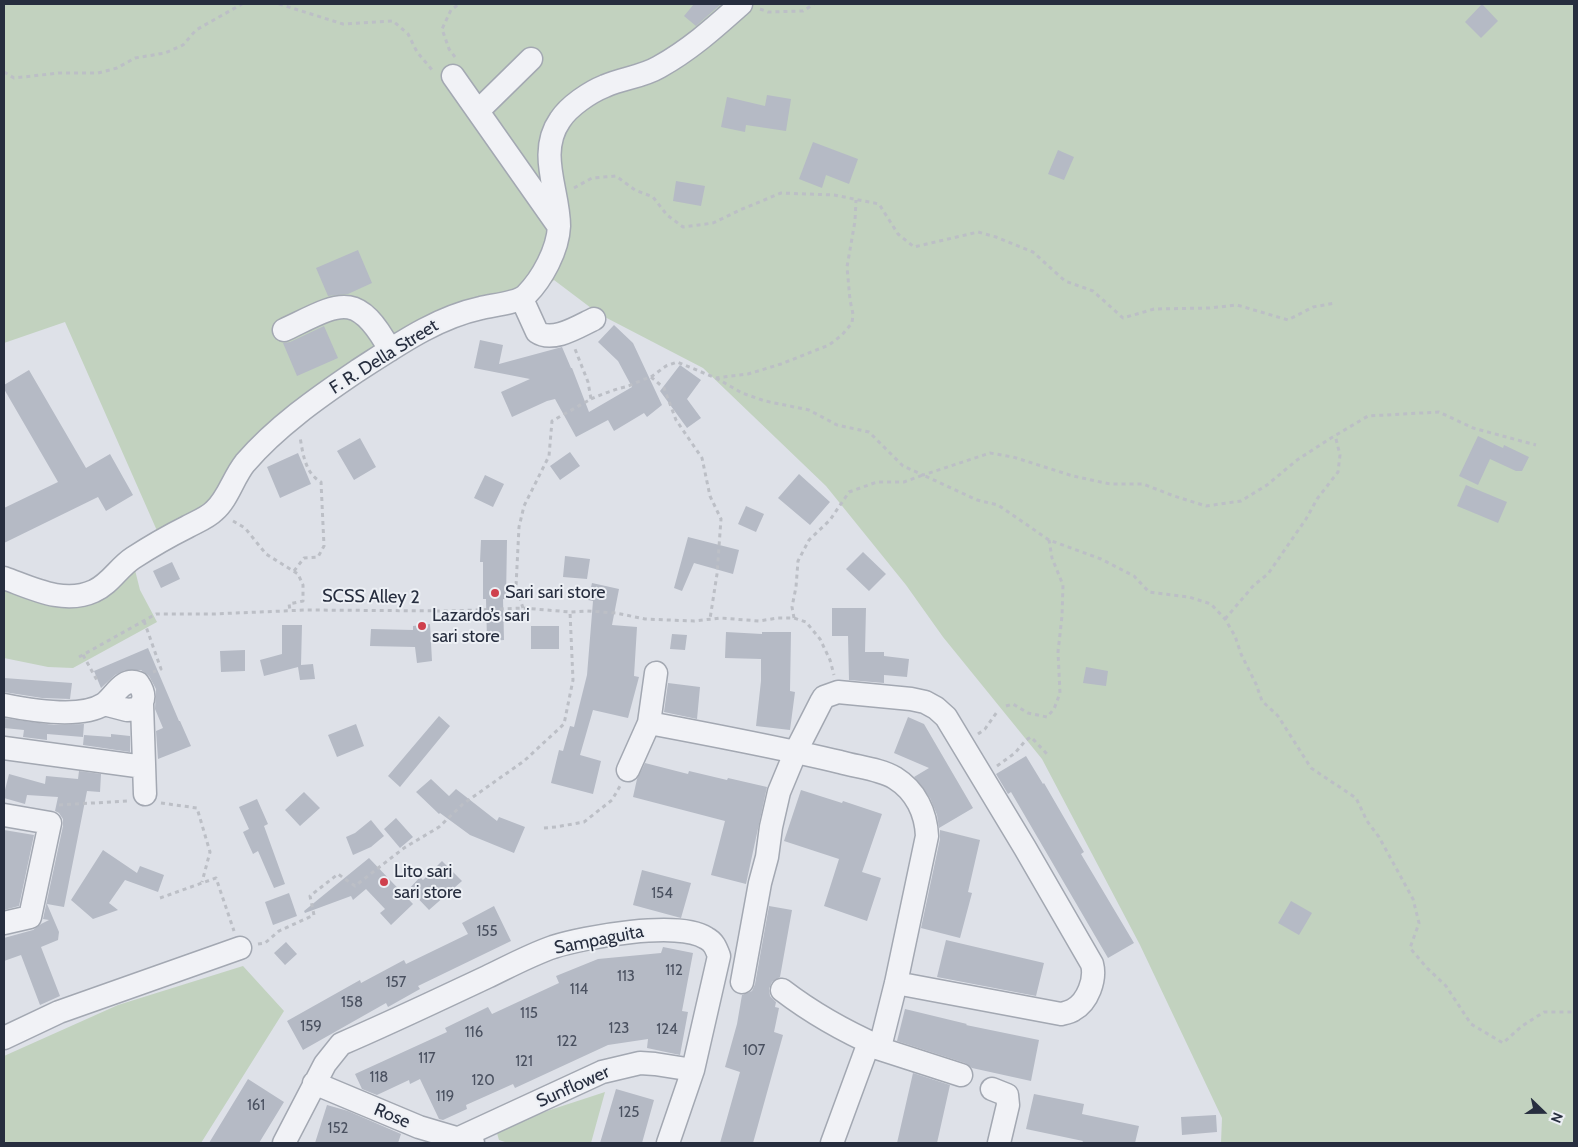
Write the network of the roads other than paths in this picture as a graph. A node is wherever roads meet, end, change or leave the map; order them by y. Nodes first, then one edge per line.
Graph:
1 (747, 5) edge
2 (531, 59) dead end
3 (445, 77) road end
4 (478, 111) junction
5 (559, 227) junction
6 (522, 299) junction
7 (594, 319) dead end
8 (284, 330) dead end
9 (390, 350) junction
10 (4, 578) edge
11 (656, 673) dead end
12 (4, 706) edge
13 (649, 723) junction
14 (4, 748) edge
15 (796, 752) junction
16 (144, 767) junction
17 (628, 770) road end
18 (144, 799) road end
19 (4, 815) edge
20 (4, 924) edge
21 (240, 948) road end
22 (742, 982) dead end
23 (896, 983) junction
24 (782, 990) dead end
25 (4, 1038) edge
26 (874, 1046) junction
27 (693, 1070) junction
28 (961, 1075) dead end
29 (314, 1083) junction
30 (992, 1089) dead end
31 (416, 1135) edge
32 (466, 1141) edge
33 (284, 1143) edge
34 (668, 1143) edge
35 (832, 1143) edge
36 (999, 1143) edge

1 - 5 street
2 - 4 street
3 - 4 street
4 - 5 street
5 - 6 street
6 - 7 street
6 - 9 street, F. R. Della Street
8 - 9 street
9 - 10 street, F. R. Della Street
11 - 13 street
12 - 16 street
13 - 15 street
13 - 17 street
14 - 16 street
15 - 22 street
15 - 23 street
15 - 23 street
16 - 18 street
19 - 20 street
21 - 25 street
23 - 26 street
24 - 26 street
26 - 28 street
26 - 35 street
27 - 29 street, Sampaguita
27 - 32 street, Sunflower
27 - 34 street, Sampaguita
29 - 31 street, Rose
29 - 33 street, Sampaguita
30 - 36 street
31 - 32 street, Rose

